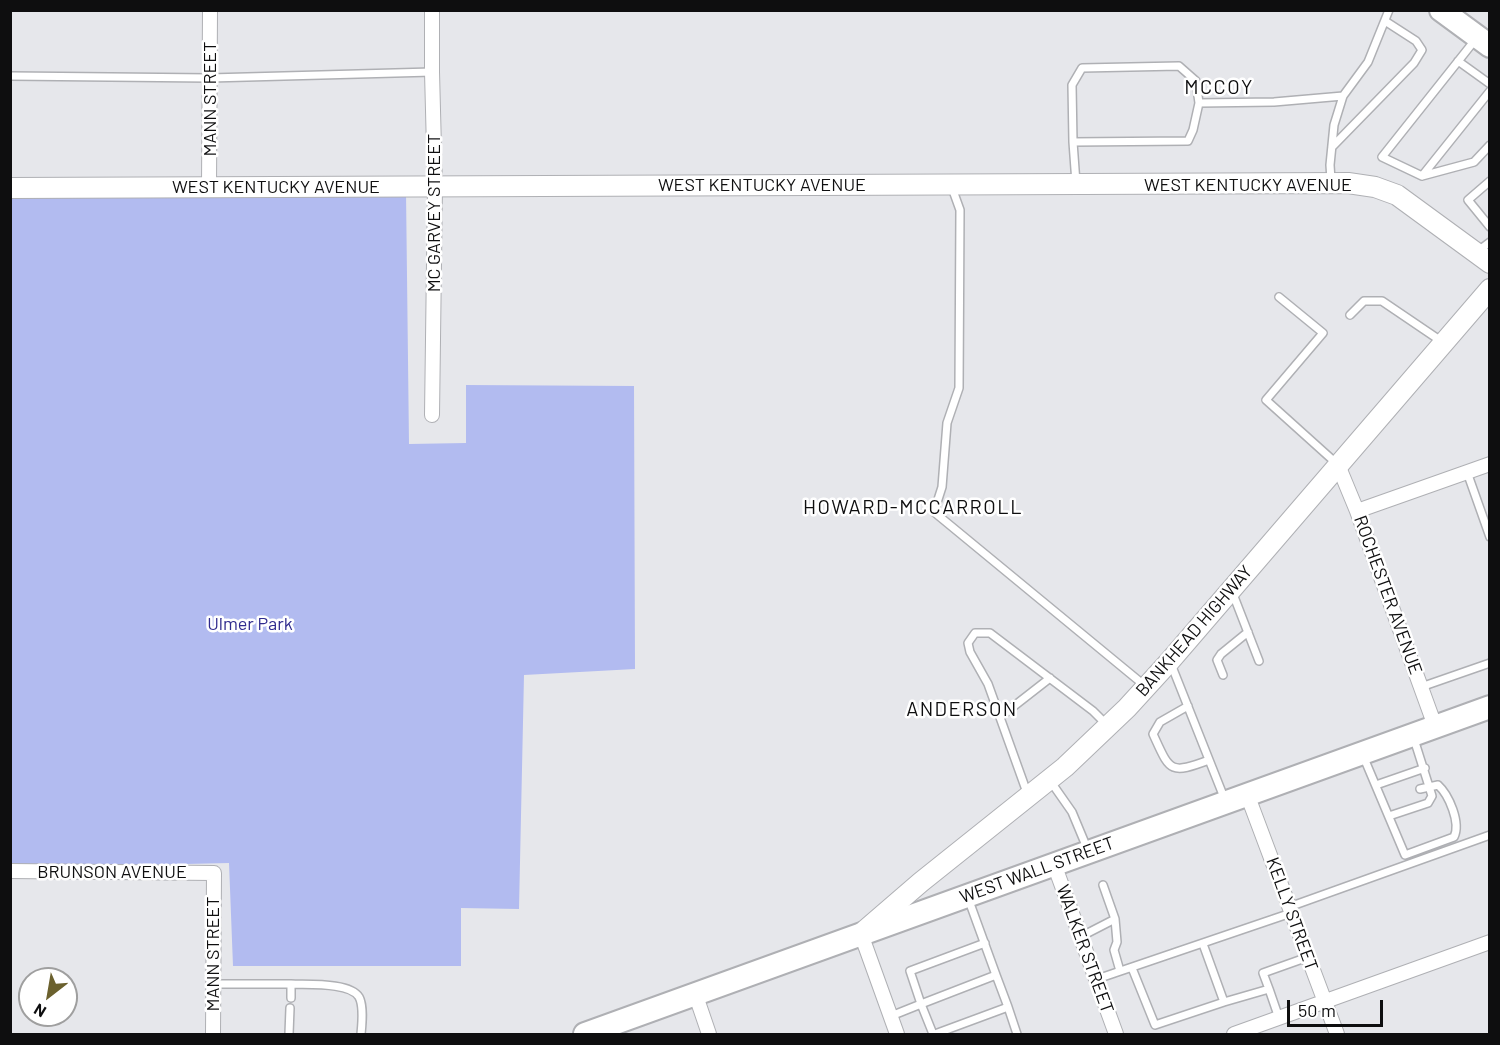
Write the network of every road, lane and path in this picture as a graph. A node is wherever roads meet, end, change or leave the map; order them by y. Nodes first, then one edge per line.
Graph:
1 (210, 10) edge
2 (432, 10) edge
3 (1389, 10) edge
4 (1441, 10) edge
5 (1385, 21) junction
6 (1484, 42) edge
7 (1458, 61) junction
8 (432, 72) junction
9 (10, 76) edge
10 (210, 78) junction
11 (1490, 84) edge
12 (1490, 91) edge
13 (1343, 96) junction
14 (1199, 103) junction
15 (1073, 142) junction
16 (1332, 147) junction
17 (1487, 148) edge
18 (1490, 159) edge
19 (1422, 176) junction
20 (1490, 181) edge
21 (1332, 183) junction
22 (1076, 184) junction
23 (950, 185) junction
24 (209, 187) junction
25 (435, 187) junction
26 (10, 188) edge
27 (1490, 227) edge
28 (1485, 253) edge
29 (1490, 289) edge
30 (1279, 297) dead end
31 (1350, 315) dead end
32 (1443, 343) junction
33 (432, 415) dead end
34 (1490, 464) edge
35 (1338, 465) junction
36 (1467, 472) junction
37 (1357, 511) junction
38 (1490, 537) edge
39 (1231, 589) junction
40 (1248, 632) junction
41 (1259, 661) dead end
42 (1490, 663) edge
43 (1167, 664) junction
44 (1223, 675) dead end
45 (1050, 678) junction
46 (1146, 687) junction
47 (1421, 687) junction
48 (1188, 706) junction
49 (1490, 707) edge
50 (1000, 717) junction
51 (1108, 726) junction
52 (1435, 726) junction
53 (1412, 734) junction
54 (1361, 753) junction
55 (1209, 760) junction
56 (1425, 768) junction
57 (1049, 780) junction
58 (1376, 785) junction
59 (1429, 786) junction
60 (1420, 789) dead end
61 (1033, 793) junction
62 (1247, 794) junction
63 (1391, 798) dead end
64 (1382, 800) junction
65 (1226, 802) junction
66 (1389, 816) junction
67 (1490, 836) edge
68 (1454, 837) junction
69 (1458, 847) junction
70 (1088, 852) junction
71 (1405, 855) junction
72 (1054, 864) junction
73 (1408, 865) junction
74 (10, 871) edge
75 (213, 873) joint
76 (1103, 885) dead end
77 (967, 896) junction
78 (1290, 910) junction
79 (1115, 919) junction
80 (861, 934) junction
81 (1080, 937) junction
82 (1490, 942) edge
83 (985, 943) junction
84 (1203, 944) junction
85 (1308, 957) junction
86 (1132, 968) junction
87 (1120, 971) junction
88 (996, 975) junction
89 (1097, 979) junction
90 (213, 984) junction
91 (291, 984) junction
92 (1269, 989) junction
93 (695, 993) junction
94 (291, 998) dead end
95 (1224, 1002) junction
96 (1324, 1002) junction
97 (921, 1004) junction
98 (1008, 1007) junction
99 (290, 1008) dead end
100 (891, 1016) junction
101 (1279, 1018) junction
102 (213, 1035) edge
103 (289, 1035) edge
104 (361, 1035) edge
105 (585, 1035) edge
106 (709, 1035) edge
107 (897, 1035) edge
108 (934, 1035) edge
109 (1017, 1035) edge
110 (1116, 1035) edge
111 (1234, 1035) edge
112 (1337, 1035) edge

1 - 10 street, MANN STREET
2 - 8 street, MC GARVEY STREET
3 - 5 lane
4 - 6 main road
5 - 13 lane
5 - 16 lane
6 - 7 lane
7 - 11 lane
7 - 19 lane
8 - 10 lane
8 - 25 street, MC GARVEY STREET
9 - 10 lane
10 - 24 street, MANN STREET
12 - 19 lane
13 - 14 lane
13 - 16 lane
14 - 15 lane
14 - 15 lane
15 - 22 lane
16 - 21 lane
17 - 18 lane
17 - 19 lane
20 - 27 lane
21 - 22 street, WEST KENTUCKY AVENUE
21 - 28 street, WEST KENTUCKY AVENUE
22 - 23 street, WEST KENTUCKY AVENUE
23 - 25 street, WEST KENTUCKY AVENUE
23 - 46 lane
24 - 25 street, WEST KENTUCKY AVENUE
24 - 26 street, WEST KENTUCKY AVENUE
25 - 33 street, MC GARVEY STREET
29 - 32 street, BANKHEAD HIGHWAY
30 - 35 lane
31 - 32 lane
32 - 35 street, BANKHEAD HIGHWAY
34 - 36 street
35 - 37 street, ROCHESTER AVENUE
35 - 39 street, BANKHEAD HIGHWAY
36 - 37 street
36 - 38 lane
37 - 47 street, ROCHESTER AVENUE
39 - 40 lane
39 - 43 street, BANKHEAD HIGHWAY
40 - 41 lane
40 - 44 lane
42 - 47 lane
43 - 46 street, BANKHEAD HIGHWAY
43 - 48 lane
45 - 50 lane
45 - 50 lane
45 - 51 lane
46 - 51 street, BANKHEAD HIGHWAY
47 - 52 street, ROCHESTER AVENUE
48 - 55 lane
48 - 55 lane
49 - 52 main road, WEST WALL STREET
50 - 61 lane
51 - 57 street, BANKHEAD HIGHWAY
52 - 53 main road, WEST WALL STREET
53 - 54 main road, WEST WALL STREET
53 - 56 lane
54 - 58 lane
54 - 62 main road, WEST WALL STREET
55 - 65 lane
56 - 58 lane
56 - 59 lane
57 - 61 street, BANKHEAD HIGHWAY
57 - 70 lane
58 - 64 lane
59 - 60 lane
59 - 66 lane
59 - 68 lane
61 - 80 street, BANKHEAD HIGHWAY
62 - 65 main road, WEST WALL STREET
62 - 78 street, KELLY STREET
63 - 64 lane
64 - 66 lane
65 - 70 main road, WEST WALL STREET
66 - 71 lane
67 - 69 lane
68 - 69 lane
68 - 71 lane
69 - 73 lane
70 - 72 main road, WEST WALL STREET
71 - 73 lane
72 - 77 main road, WEST WALL STREET
72 - 81 street, WALKER STREET
73 - 78 lane
74 - 75 street, BRUNSON AVENUE
75 - 90 street, MANN STREET
76 - 79 lane
77 - 80 main road, WEST WALL STREET
77 - 83 lane
78 - 84 lane
78 - 85 street, KELLY STREET
79 - 81 lane
79 - 87 lane
80 - 93 main road, WEST WALL STREET
80 - 100 street
81 - 89 street, WALKER STREET
82 - 96 street
83 - 88 lane
83 - 97 lane
84 - 86 lane
84 - 95 lane
85 - 92 lane
85 - 96 street, KELLY STREET
86 - 87 lane
86 - 95 lane
87 - 89 lane
88 - 97 lane
88 - 98 lane
89 - 110 street, WALKER STREET
90 - 91 lane
90 - 102 street, MANN STREET
91 - 94 lane
91 - 104 lane
92 - 95 lane
92 - 101 lane
93 - 105 main road, WEST WALL STREET
93 - 106 street
96 - 101 street
96 - 112 street, KELLY STREET
97 - 100 lane
97 - 108 lane
98 - 108 lane
98 - 109 lane
99 - 103 lane
100 - 107 street
101 - 111 street

